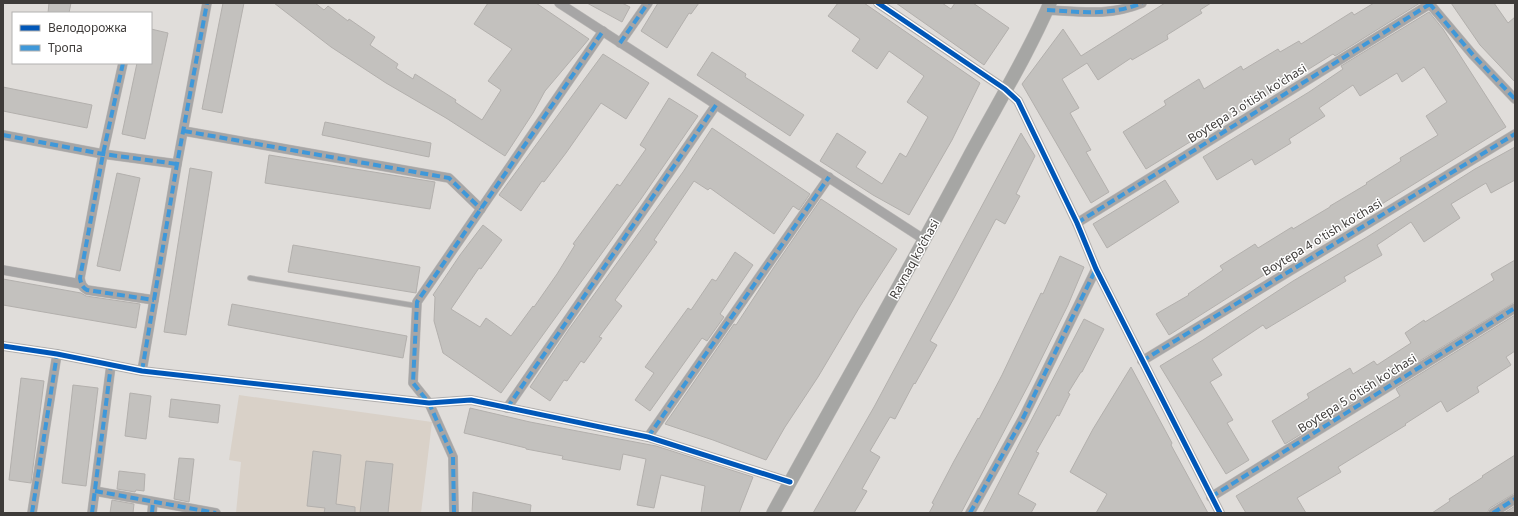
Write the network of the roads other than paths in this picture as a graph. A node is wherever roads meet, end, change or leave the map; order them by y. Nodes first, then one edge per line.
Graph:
1 (207, 3) edge
2 (559, 3) edge
3 (648, 3) edge
4 (878, 3) edge
5 (1142, 3) edge
6 (1429, 3) edge
7 (1049, 6) edge
8 (603, 31) junction
9 (620, 42) junction
10 (123, 64) edge
11 (1005, 89) junction
12 (1515, 99) edge
13 (716, 105) junction
14 (184, 130) junction
15 (1515, 134) edge
16 (3, 135) edge
17 (103, 154) junction
18 (177, 164) junction
19 (829, 177) junction
20 (481, 208) junction
21 (1077, 223) junction
22 (925, 240) junction
23 (1096, 269) junction
24 (3, 270) edge
25 (250, 278) dead end
26 (81, 284) junction
27 (154, 300) junction
28 (417, 306) junction
29 (1515, 308) edge
30 (3, 346) edge
31 (56, 354) junction
32 (1142, 361) junction
33 (111, 365) junction
34 (142, 371) junction
35 (429, 403) junction
36 (507, 408) junction
37 (648, 437) junction
38 (790, 482) junction
39 (95, 492) junction
40 (1211, 497) junction
41 (1515, 499) edge
42 (154, 502) junction
43 (216, 512) edge
44 (32, 513) edge
45 (92, 513) edge
46 (152, 513) edge
47 (454, 513) edge
48 (773, 513) edge
49 (970, 513) edge
50 (1220, 513) edge
51 (1493, 513) edge

1 - 14 street
2 - 8 street
3 - 9 street
4 - 11 street
5 - 7 street
6 - 12 street
6 - 21 street, Boytepa 3 o'tish ko'chasi
7 - 11 street, Ravnaq ko‘chasi
8 - 9 street
8 - 20 street
9 - 13 street
10 - 17 street
11 - 21 street
11 - 22 street, Ravnaq ko‘chasi
13 - 19 street
13 - 36 street
14 - 18 street
14 - 20 street
15 - 32 street, Boytepa 4 o'tish ko'chasi
16 - 17 street
17 - 18 street
17 - 26 street
18 - 27 street
19 - 22 street
19 - 37 street
20 - 28 street
21 - 23 street
22 - 38 street, Ravnaq ko‘chasi
23 - 32 street
23 - 49 street
24 - 26 street
25 - 28 lane
26 - 27 street
27 - 34 street
28 - 35 street
29 - 40 street, Boytepa 5 o'tish ko'chasi
30 - 31 street
31 - 33 street
31 - 44 street
32 - 40 street
33 - 34 street
33 - 39 street
34 - 35 street
35 - 36 street
35 - 47 street
36 - 37 street
37 - 38 street
38 - 48 street, Ravnaq ko‘chasi
39 - 42 street
39 - 45 street
40 - 50 street
41 - 51 street
42 - 43 street
42 - 46 street

